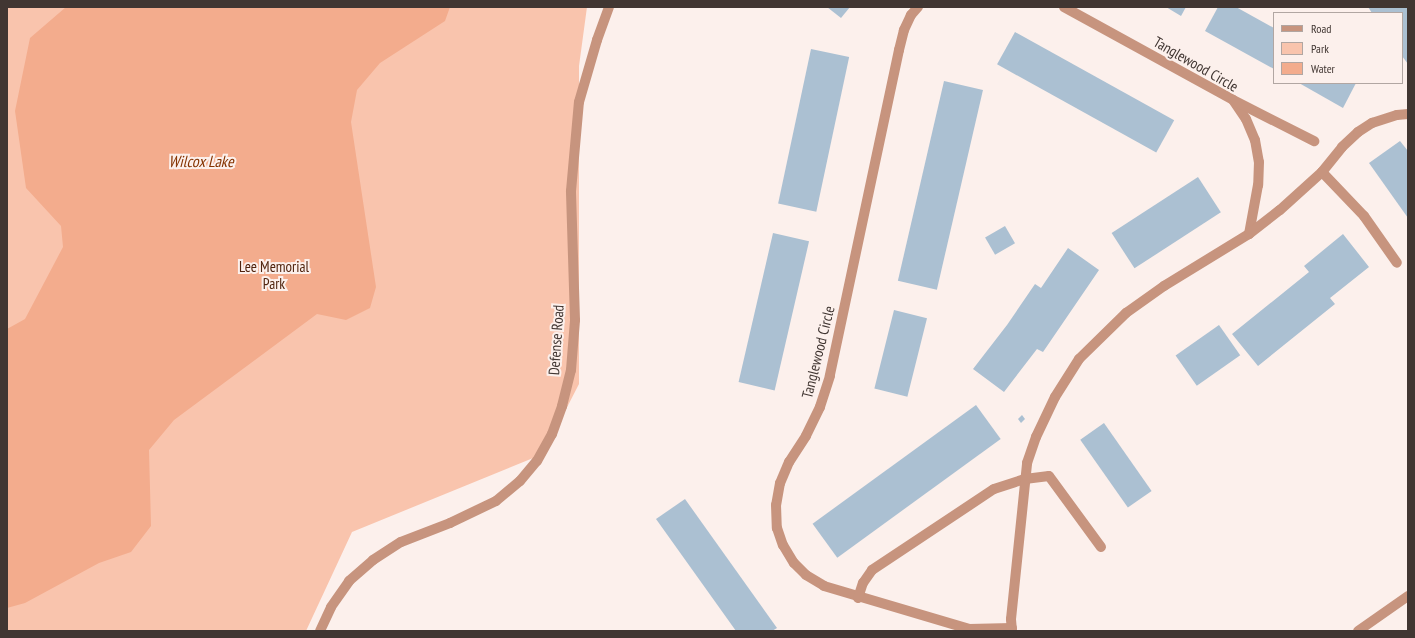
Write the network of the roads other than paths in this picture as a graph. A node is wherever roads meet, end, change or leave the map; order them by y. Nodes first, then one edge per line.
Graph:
1 (609, 7) edge
2 (918, 7) edge
3 (1064, 7) edge
4 (1233, 100) junction
5 (1408, 114) edge
6 (1314, 141) dead end
7 (1322, 172) junction
8 (1249, 234) junction
9 (1397, 263) dead end
10 (1025, 479) junction
11 (1101, 547) dead end
12 (1408, 596) edge
13 (858, 598) junction
14 (1012, 629) edge
15 (320, 631) edge
16 (1358, 631) edge

1 - 15 street, Defense Road
2 - 13 street, Tanglewood Circle
3 - 4 street, Tanglewood Circle
4 - 6 street
4 - 8 street, Tanglewood Circle
5 - 7 street
7 - 8 street
7 - 9 street
8 - 10 street
10 - 11 street
10 - 13 street
10 - 14 street
12 - 16 street
13 - 14 street, Tanglewood Circle

